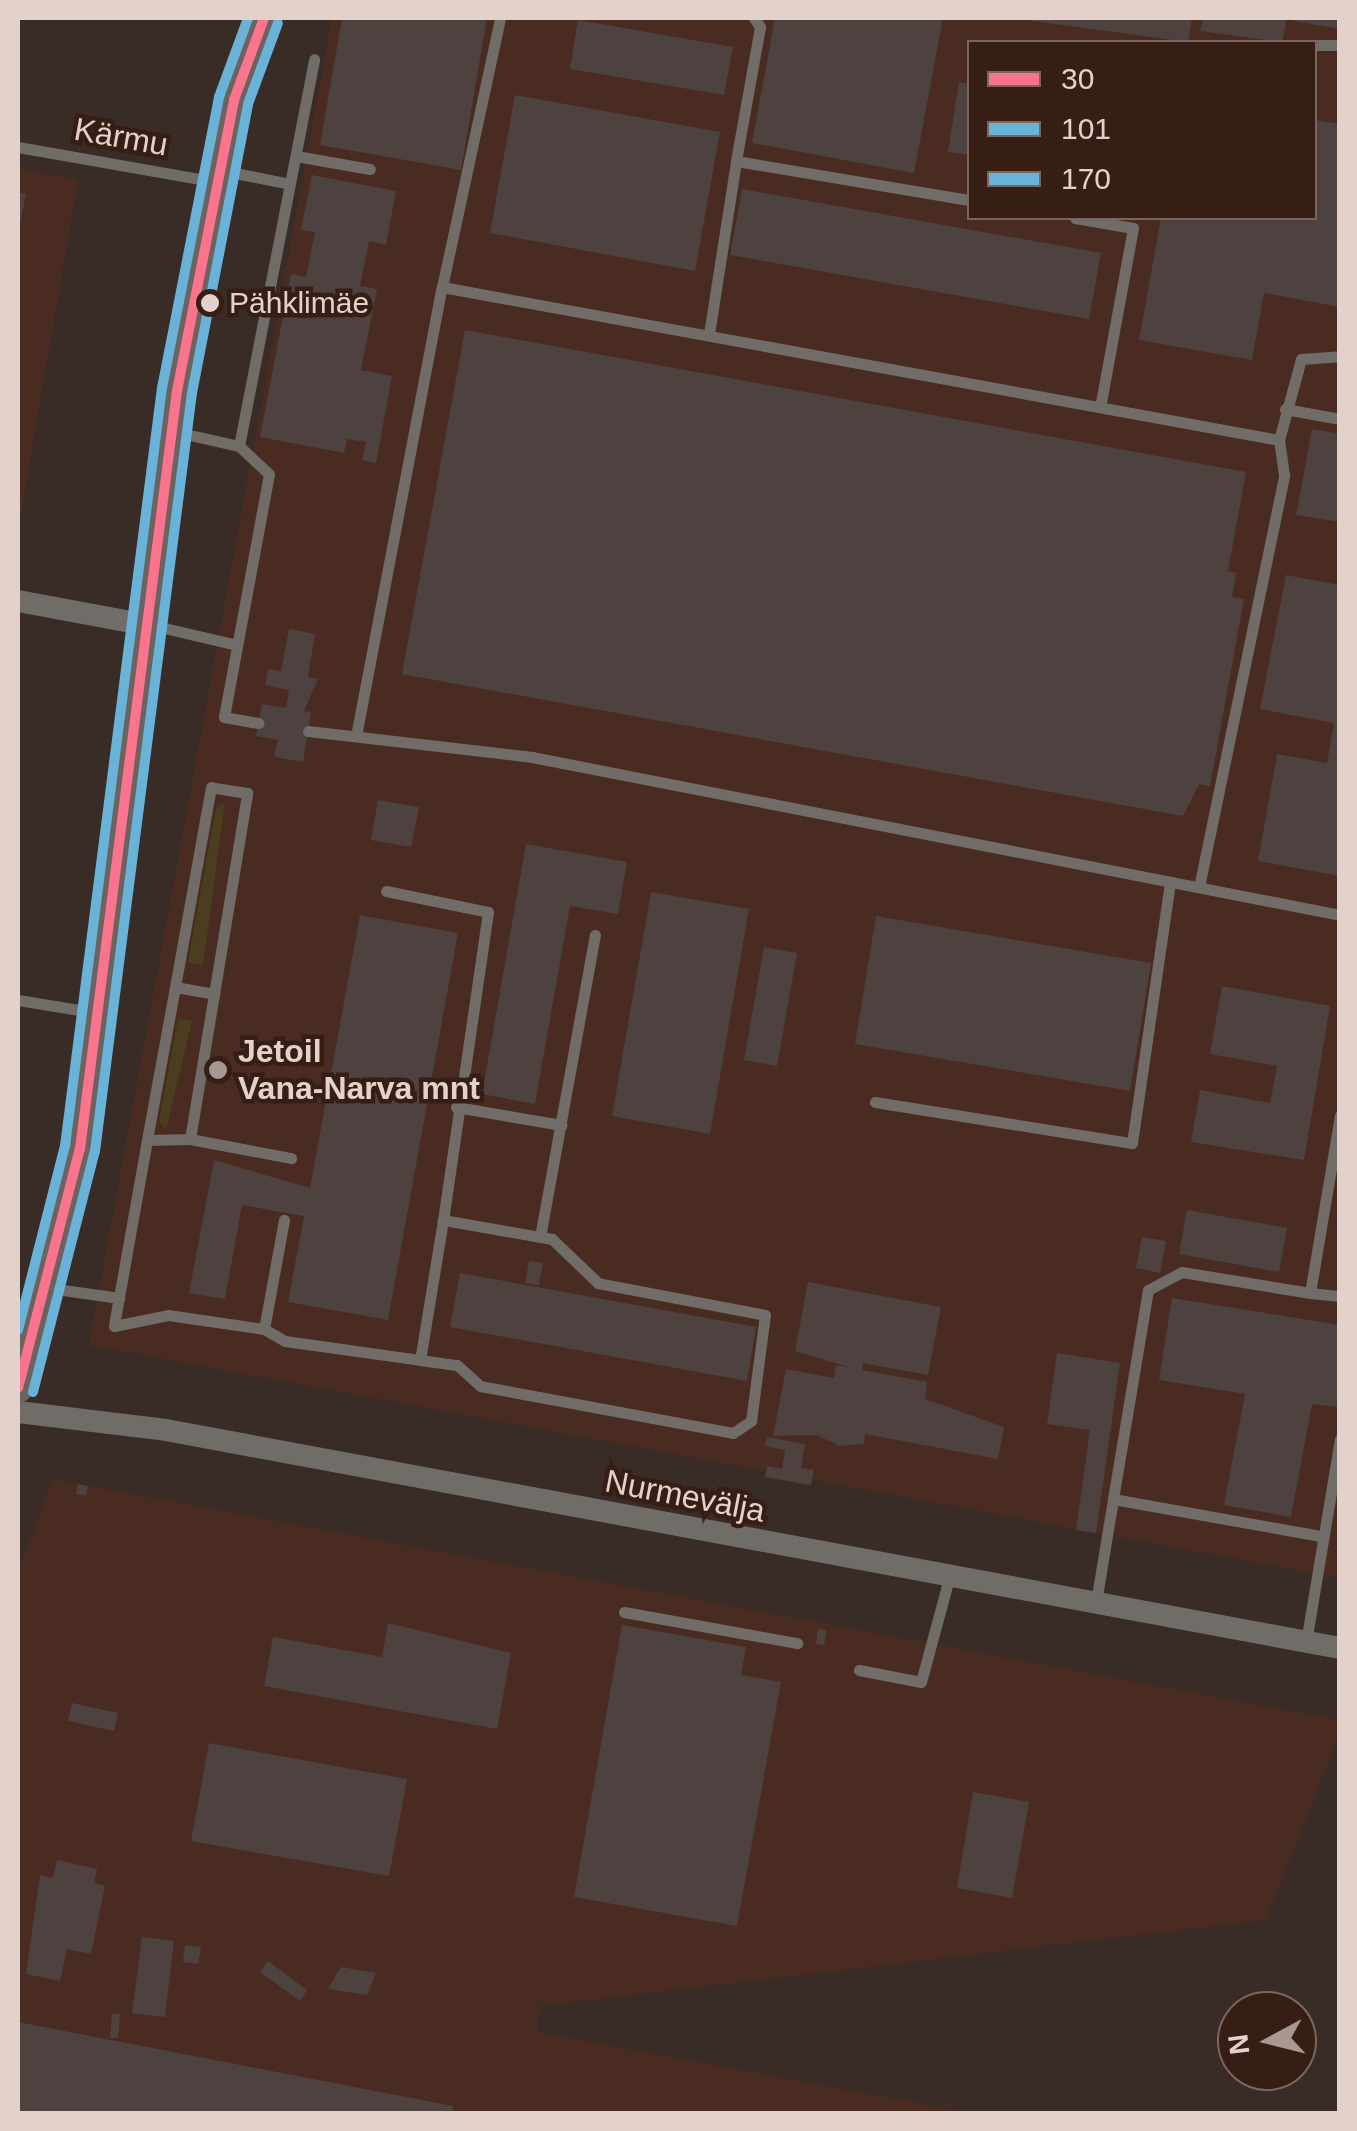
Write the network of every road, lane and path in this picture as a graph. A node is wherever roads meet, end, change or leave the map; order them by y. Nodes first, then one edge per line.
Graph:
1 (264, 18) edge
2 (500, 18) edge
3 (754, 18) edge
4 (314, 59) dead end
5 (18, 147) edge
6 (296, 156) junction
7 (736, 162) junction
8 (370, 168) dead end
9 (217, 176) junction
10 (290, 184) junction
11 (967, 200) edge
12 (1086, 220) edge
13 (442, 287) junction
14 (708, 334) junction
15 (1340, 356) edge
16 (1101, 403) junction
17 (1286, 409) junction
18 (1340, 420) edge
19 (172, 430) junction
20 (1279, 440) junction
21 (239, 446) junction
22 (18, 600) edge
23 (142, 624) junction
24 (238, 645) junction
25 (258, 723) dead end
26 (308, 730) dead end
27 (356, 736) junction
28 (1170, 882) junction
29 (1199, 888) junction
30 (386, 891) dead end
31 (1340, 915) edge
32 (596, 934) dead end
33 (175, 987) junction
34 (214, 994) junction
35 (18, 1000) edge
36 (98, 1013) junction
37 (875, 1102) dead end
38 (456, 1107) junction
39 (1340, 1116) edge
40 (561, 1125) junction
41 (190, 1139) junction
42 (147, 1140) junction
43 (291, 1158) dead end
44 (284, 1220) dead end
45 (443, 1220) junction
46 (540, 1237) junction
47 (49, 1288) junction
48 (1310, 1293) junction
49 (1340, 1296) edge
50 (119, 1298) junction
51 (264, 1329) junction
52 (420, 1360) junction
53 (18, 1388) edge
54 (18, 1412) edge
55 (1340, 1440) edge
56 (1113, 1499) junction
57 (1321, 1536) junction
58 (949, 1578) junction
59 (1096, 1604) junction
60 (624, 1612) dead end
61 (1306, 1642) junction
62 (797, 1643) dead end
63 (1340, 1648) edge
64 (859, 1670) dead end

1 - 9 main road
2 - 13 lane
3 - 7 lane
4 - 6 lane
5 - 9 lane, Kärmu
6 - 8 lane
6 - 10 lane
7 - 11 lane
7 - 14 lane
9 - 10 lane, Kärmu
9 - 19 main road
10 - 21 lane
12 - 16 lane
13 - 14 lane
13 - 27 lane
14 - 16 lane
15 - 17 lane
16 - 20 lane
17 - 18 lane
17 - 20 lane
19 - 21 lane
19 - 23 main road
20 - 29 lane
21 - 24 lane
22 - 23 street
23 - 24 lane
23 - 36 main road
24 - 25 lane
26 - 27 lane
27 - 28 lane
28 - 29 lane
28 - 37 lane
29 - 31 lane
30 - 38 lane
32 - 40 lane
33 - 34 lane
33 - 34 lane
33 - 42 lane
34 - 41 lane
35 - 36 lane
36 - 47 main road
38 - 40 lane
38 - 45 lane
39 - 48 lane
40 - 46 lane
41 - 42 lane
41 - 43 lane
42 - 50 lane
44 - 51 lane
45 - 46 lane
45 - 52 lane
46 - 52 lane
47 - 50 lane
47 - 53 main road
48 - 49 lane
48 - 56 lane
50 - 51 lane
51 - 52 lane
54 - 58 street, Nurmevälja
55 - 57 lane
56 - 57 lane
56 - 59 lane
57 - 61 lane
58 - 59 street, Nurmevälja
58 - 64 lane
59 - 61 street, Nurmevälja
60 - 62 lane
61 - 63 street, Nurmevälja

